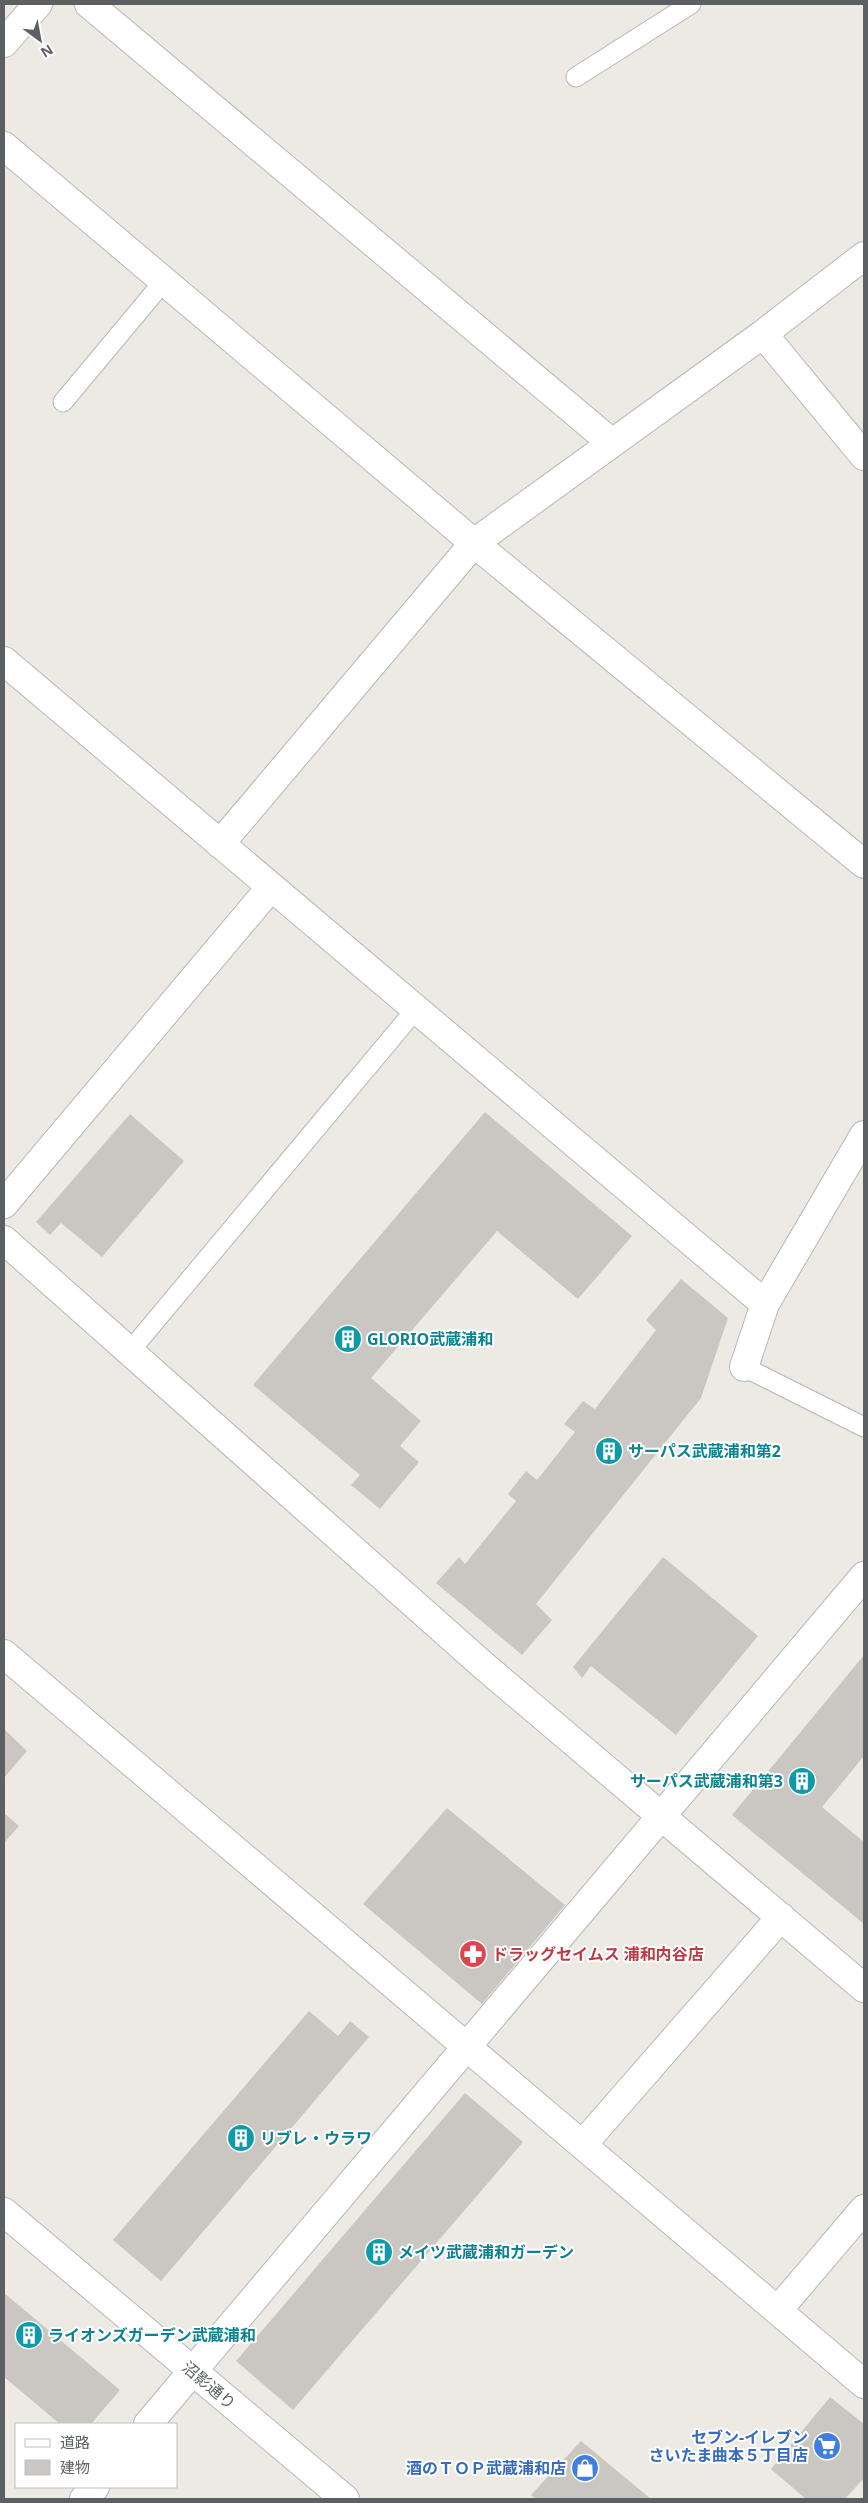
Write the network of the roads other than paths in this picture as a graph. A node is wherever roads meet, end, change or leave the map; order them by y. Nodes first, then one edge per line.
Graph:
1 (38, 4) edge
2 (89, 4) edge
3 (691, 4) edge
4 (4, 43) edge
5 (576, 78) dead end
6 (4, 146) edge
7 (864, 256) edge
8 (164, 281) junction
9 (763, 334) junction
10 (63, 402) dead end
11 (612, 443) junction
12 (864, 456) edge
13 (474, 543) junction
14 (4, 661) edge
15 (220, 844) junction
16 (864, 864) edge
17 (271, 887) junction
18 (416, 1009) junction
19 (864, 1136) edge
20 (4, 1204) edge
21 (4, 1240) edge
22 (764, 1304) junction
23 (130, 1351) junction
24 (744, 1368) joint
25 (864, 1427) edge
26 (864, 1576) edge
27 (4, 1654) edge
28 (662, 1816) junction
29 (781, 1917) junction
30 (864, 1988) edge
31 (467, 2046) junction
32 (583, 2144) junction
33 (864, 2209) edge
34 (4, 2212) edge
35 (778, 2310) junction
36 (193, 2371) junction
37 (864, 2384) edge
38 (149, 2423) edge
39 (94, 2488) edge
40 (84, 2499) edge
41 (346, 2499) edge

1 - 4 street
2 - 11 street
3 - 5 lane
6 - 8 street
7 - 9 street
8 - 10 lane
8 - 13 street
9 - 11 street
9 - 12 street
11 - 13 street
13 - 15 street
13 - 16 street
14 - 15 street
15 - 17 street
17 - 18 street
17 - 20 street
18 - 22 street
18 - 23 lane
19 - 22 street
21 - 23 street
22 - 24 street
23 - 28 street
24 - 25 lane
26 - 28 street
27 - 31 street
28 - 29 street
28 - 31 street
29 - 30 street
29 - 32 street
31 - 32 street
31 - 36 street
32 - 35 street
33 - 35 street
34 - 36 street, 沼影通り
35 - 37 street
36 - 38 street
36 - 41 street, 沼影通り
39 - 40 street

